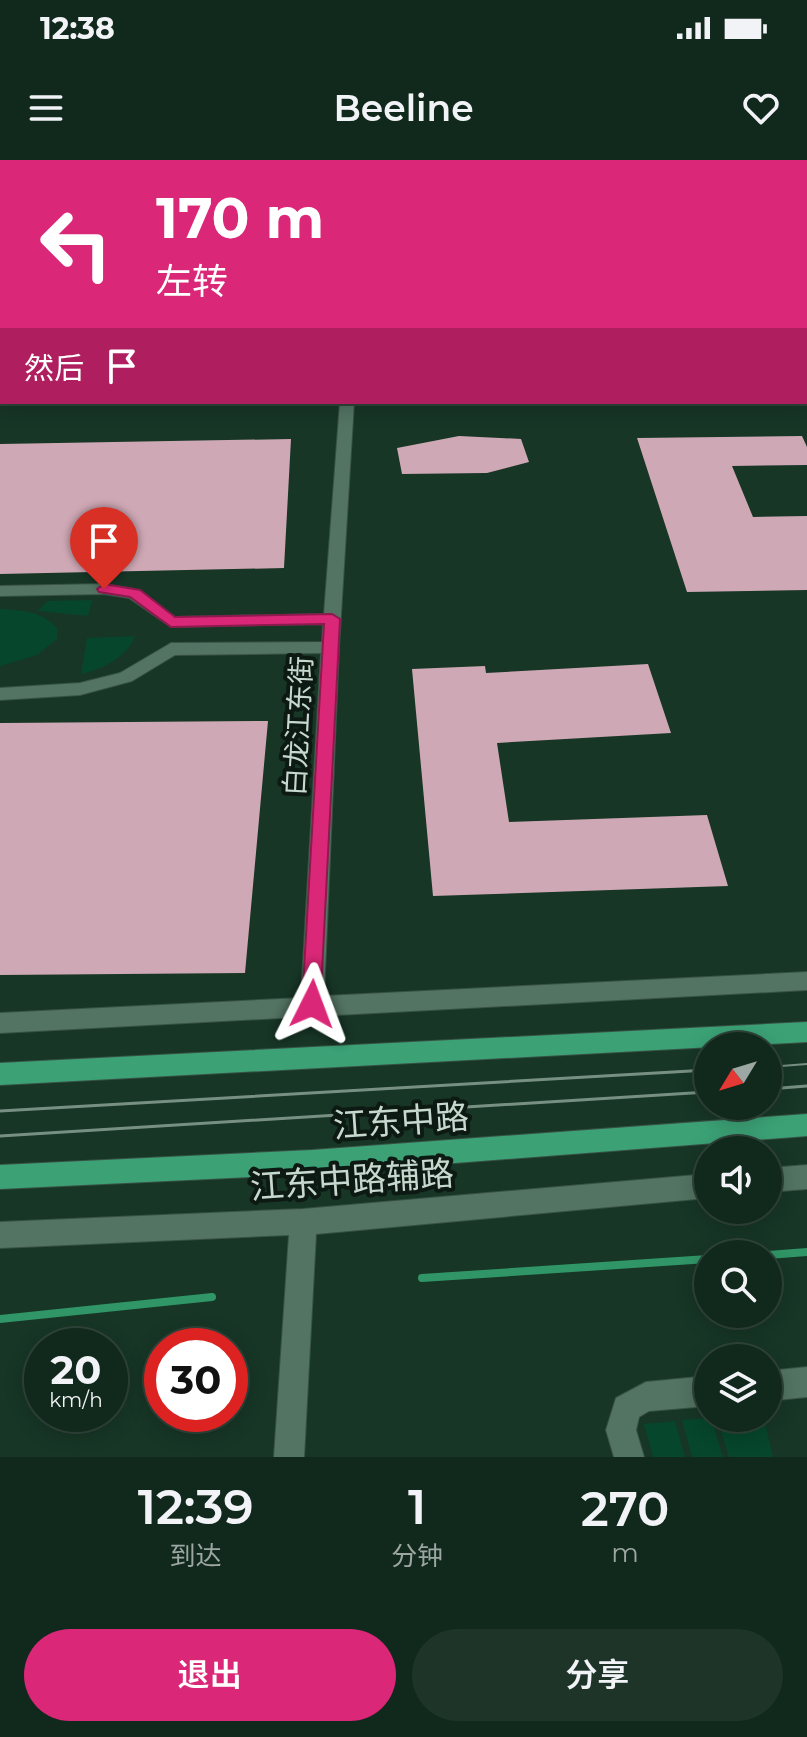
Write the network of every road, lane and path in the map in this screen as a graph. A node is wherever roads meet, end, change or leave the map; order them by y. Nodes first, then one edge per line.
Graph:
1 (347, 404) edge
2 (0, 591) edge
3 (332, 619) junction
4 (330, 647) junction
5 (0, 694) edge
6 (807, 981) edge
7 (312, 1004) junction
8 (0, 1023) edge
9 (807, 1032) edge
10 (0, 1074) edge
11 (807, 1125) edge
12 (0, 1177) edge
13 (807, 1177) edge
14 (782, 1179) edge
15 (694, 1187) edge
16 (303, 1222) junction
17 (0, 1235) edge
18 (807, 1382) edge
19 (782, 1385) edge
20 (694, 1392) edge
21 (289, 1457) edge
22 (629, 1457) edge

1 - 3 street, 白龙江东街
2 - 3 street
3 - 4 street, 白龙江东街
4 - 5 street
4 - 7 street, 白龙江东街
6 - 7 street
7 - 8 street
9 - 10 main road
11 - 12 main road, 江东中路
13 - 14 street
15 - 16 street, 江东中路辅路
16 - 17 street, 江东中路辅路
16 - 21 street
18 - 19 street
20 - 22 street

